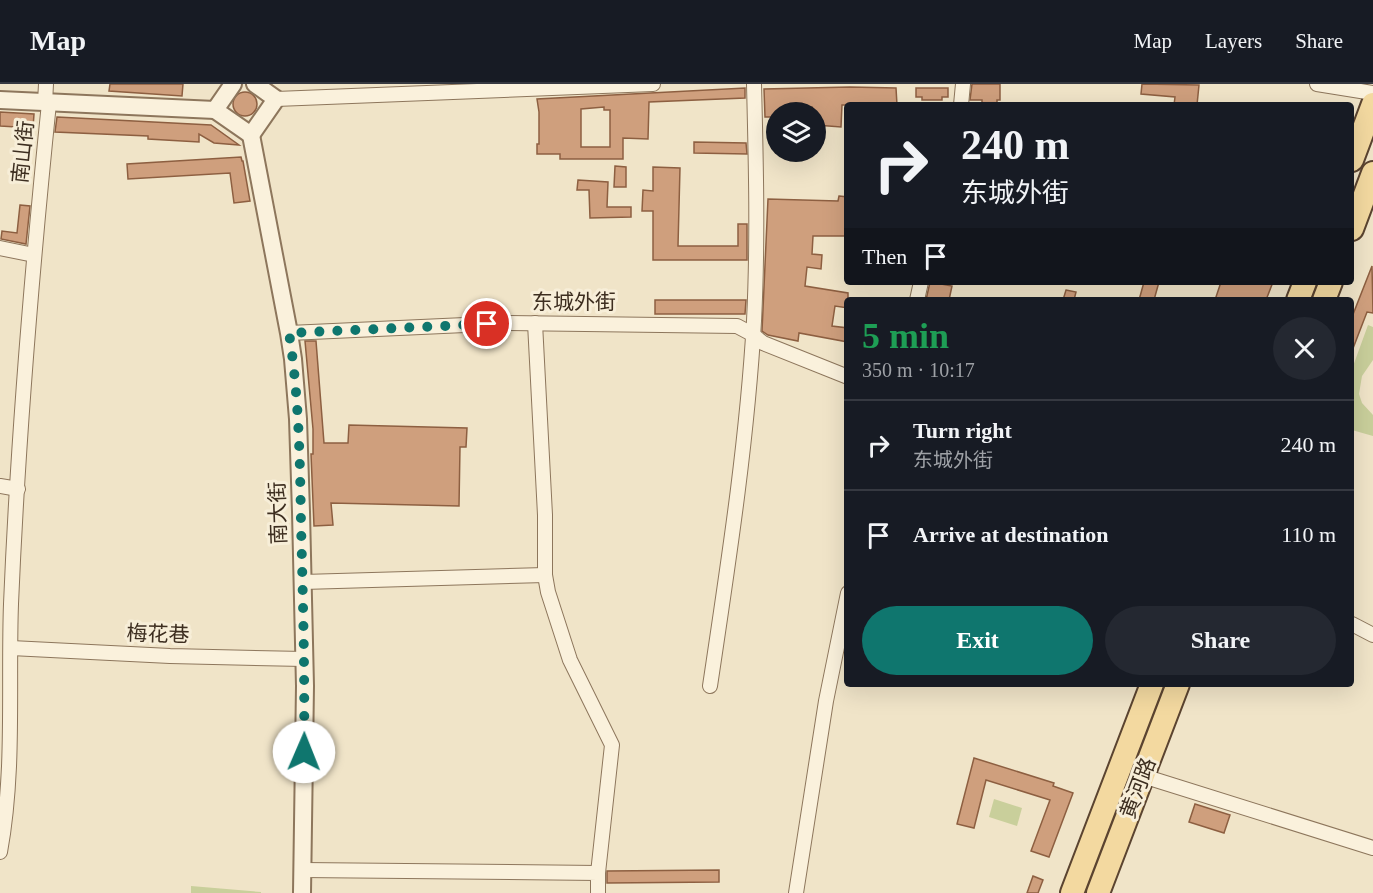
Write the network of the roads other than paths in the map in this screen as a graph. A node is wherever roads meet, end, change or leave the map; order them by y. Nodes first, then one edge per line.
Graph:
1 (46, 84) edge
2 (233, 84) edge
3 (255, 84) edge
4 (653, 84) edge
5 (754, 84) edge
6 (963, 84) edge
7 (1317, 84) edge
8 (1373, 93) edge
9 (276, 99) junction
10 (0, 100) edge
11 (961, 102) edge
12 (47, 103) junction
13 (1373, 104) edge
14 (215, 110) junction
15 (251, 135) junction
16 (1354, 155) edge
17 (1373, 173) edge
18 (1354, 224) edge
19 (0, 248) edge
20 (34, 255) junction
21 (535, 323) junction
22 (289, 333) junction
23 (752, 334) junction
24 (844, 375) edge
25 (0, 486) edge
26 (18, 489) junction
27 (545, 575) junction
28 (303, 582) junction
29 (844, 613) edge
30 (1354, 625) edge
31 (1373, 635) edge
32 (11, 648) junction
33 (304, 659) junction
34 (710, 687) dead end
35 (1151, 687) edge
36 (1177, 687) edge
37 (1143, 776) junction
38 (0, 848) edge
39 (1373, 848) edge
40 (302, 870) junction
41 (598, 873) junction
42 (302, 893) edge
43 (598, 893) edge
44 (796, 893) edge
45 (1072, 893) edge
46 (1098, 893) edge

1 - 12 street, 南山街
2 - 14 street
3 - 9 street
4 - 9 street
5 - 23 street
6 - 11 street
7 - 8 street
9 - 15 street
10 - 12 street
12 - 14 street
12 - 20 street, 南山街
13 - 16 main road
14 - 15 street
15 - 22 street, 南大街
17 - 18 main road
19 - 20 street
20 - 26 street, 南山街
21 - 22 street, 东城外街
21 - 23 street, 东城外街
21 - 27 street
22 - 28 street, 南大街
23 - 24 street, 东城外街
23 - 34 street
25 - 26 street
26 - 32 street, 南山街
27 - 28 street
27 - 41 street
28 - 33 street, 南大街
29 - 44 street
30 - 31 street
32 - 33 street, 梅花巷
32 - 38 street, 南山街
33 - 40 street, 南大街
35 - 45 main road, 黄河路
36 - 37 main road, 黄河路
37 - 39 street
37 - 46 main road, 黄河路
40 - 41 street
40 - 42 street, 南大街
41 - 43 street

